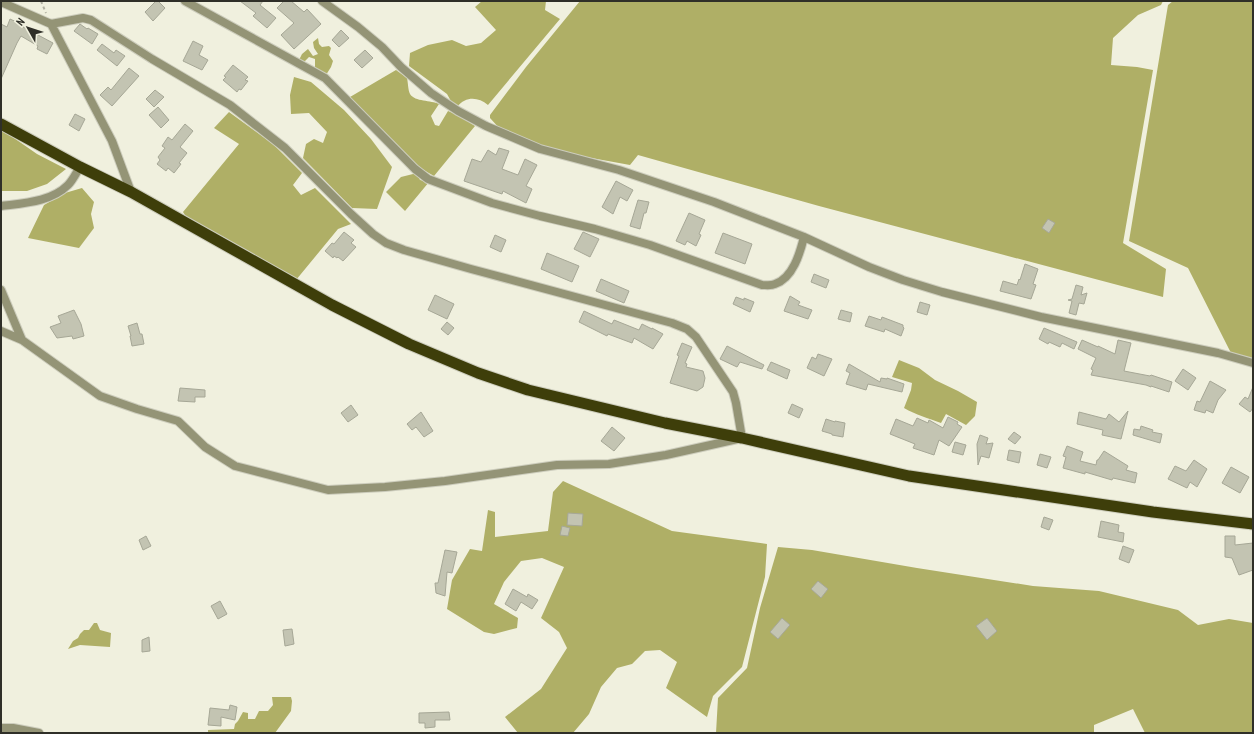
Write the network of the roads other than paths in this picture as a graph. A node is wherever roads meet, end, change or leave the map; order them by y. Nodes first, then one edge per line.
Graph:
1 (185, 1) edge
2 (322, 1) edge
3 (1, 2) edge
4 (51, 24) junction
5 (1, 124) edge
6 (80, 167) junction
7 (131, 192) junction
8 (1, 206) edge
9 (804, 236) junction
10 (1, 290) edge
11 (1, 332) edge
12 (22, 340) junction
13 (1253, 363) edge
14 (742, 438) junction
15 (1253, 524) edge
16 (1, 728) edge
17 (39, 733) edge

1 - 9 street
2 - 9 street
3 - 4 street
4 - 7 street
4 - 14 street
5 - 6 highway
6 - 7 highway
6 - 8 street
7 - 14 highway
9 - 13 street
10 - 12 street
11 - 12 street
12 - 14 street
14 - 15 highway
16 - 17 street

